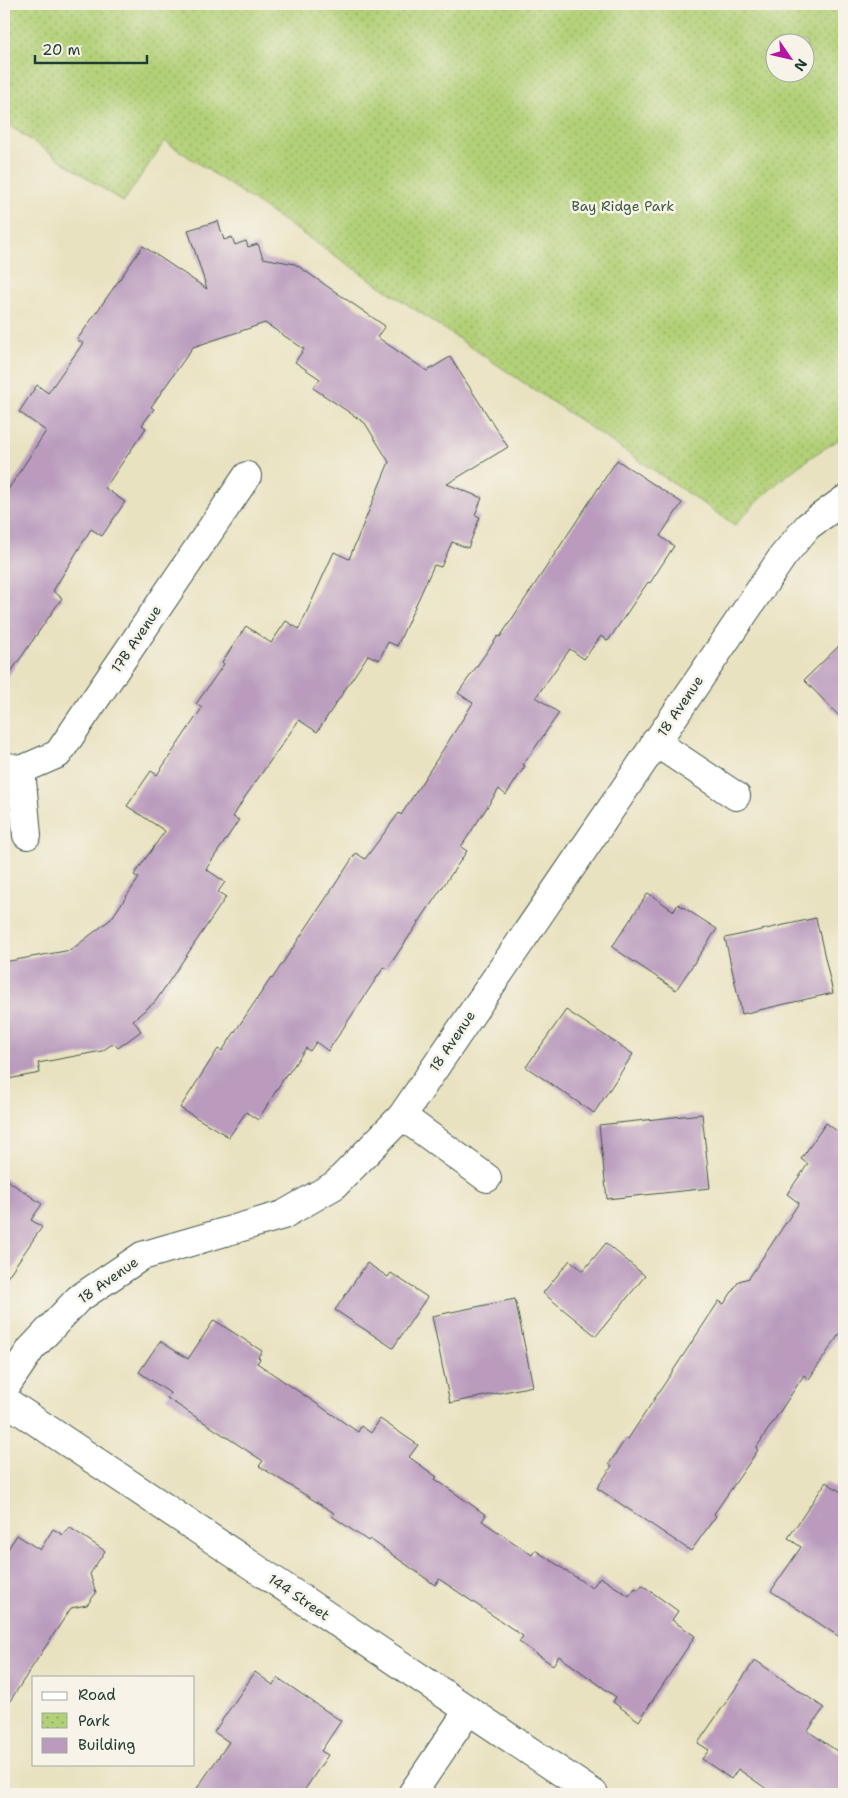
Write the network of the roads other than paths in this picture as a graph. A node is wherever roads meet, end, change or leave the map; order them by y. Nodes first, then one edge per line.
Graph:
1 (248, 476) dead end
2 (844, 500) edge
3 (655, 742) junction
4 (12, 768) edge
5 (736, 796) dead end
6 (27, 835) dead end
7 (402, 1116) junction
8 (487, 1178) dead end
9 (4, 1389) edge
10 (4, 1400) edge
11 (468, 1711) junction
12 (412, 1794) edge
13 (594, 1794) edge

1 - 4 street, 17B Avenue
2 - 3 street, 18 Avenue
3 - 5 street
3 - 7 street, 18 Avenue
4 - 6 street
7 - 8 street
7 - 9 street, 18 Avenue
10 - 11 street, 144 Street
11 - 12 street
11 - 13 street, 144 Street

